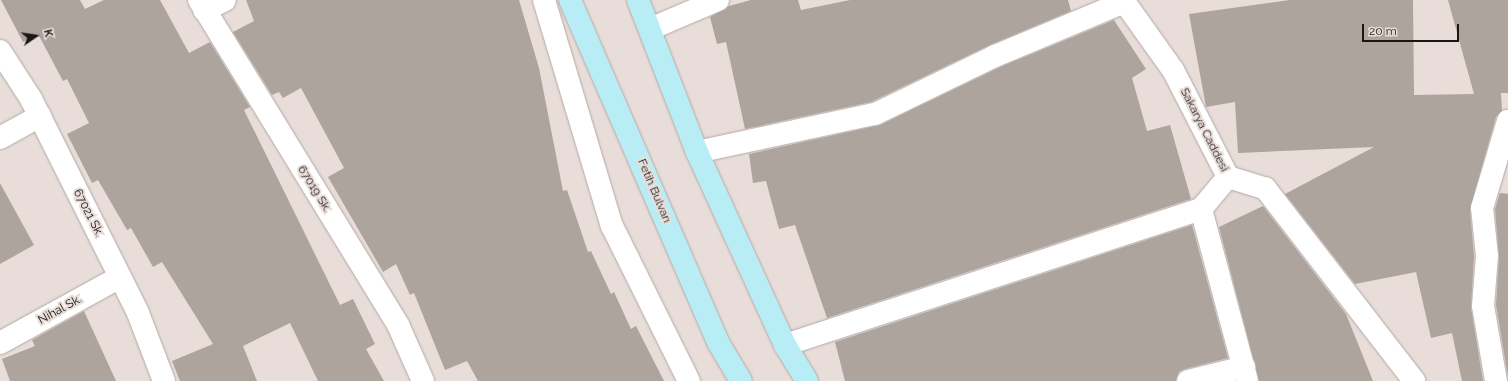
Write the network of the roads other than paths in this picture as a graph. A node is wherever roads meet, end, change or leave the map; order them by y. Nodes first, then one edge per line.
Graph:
1 (225, 0) edge
2 (544, 0) edge
3 (570, 0) edge
4 (638, 0) edge
5 (718, 0) edge
6 (1124, 1) edge
7 (201, 5) edge
8 (650, 29) junction
9 (0, 51) edge
10 (40, 116) junction
11 (1508, 121) edge
12 (0, 138) edge
13 (697, 152) junction
14 (1228, 177) junction
15 (1201, 209) junction
16 (120, 276) junction
17 (0, 343) edge
18 (785, 345) junction
19 (1245, 374) edge
20 (164, 381) edge
21 (423, 381) edge
22 (689, 381) edge
23 (740, 381) edge
24 (807, 381) edge
25 (1188, 381) edge
26 (1414, 381) edge
27 (1496, 381) edge

1 - 7 street
2 - 22 street
3 - 23 main road, Fetih Bulvarı
4 - 8 main road
5 - 8 street
6 - 13 street
6 - 14 street, Sakarya Caddesi
7 - 21 street, 67019 Sk.
8 - 13 main road
9 - 10 street, 67021 Sk.
10 - 12 street
10 - 16 street, 67021 Sk.
11 - 27 street
13 - 18 main road
14 - 15 street, Sakarya Caddesi
14 - 26 street
15 - 18 street
15 - 19 street
16 - 17 street, Nihal Sk.
16 - 20 street, 67021 Sk.
18 - 24 main road
19 - 25 street

